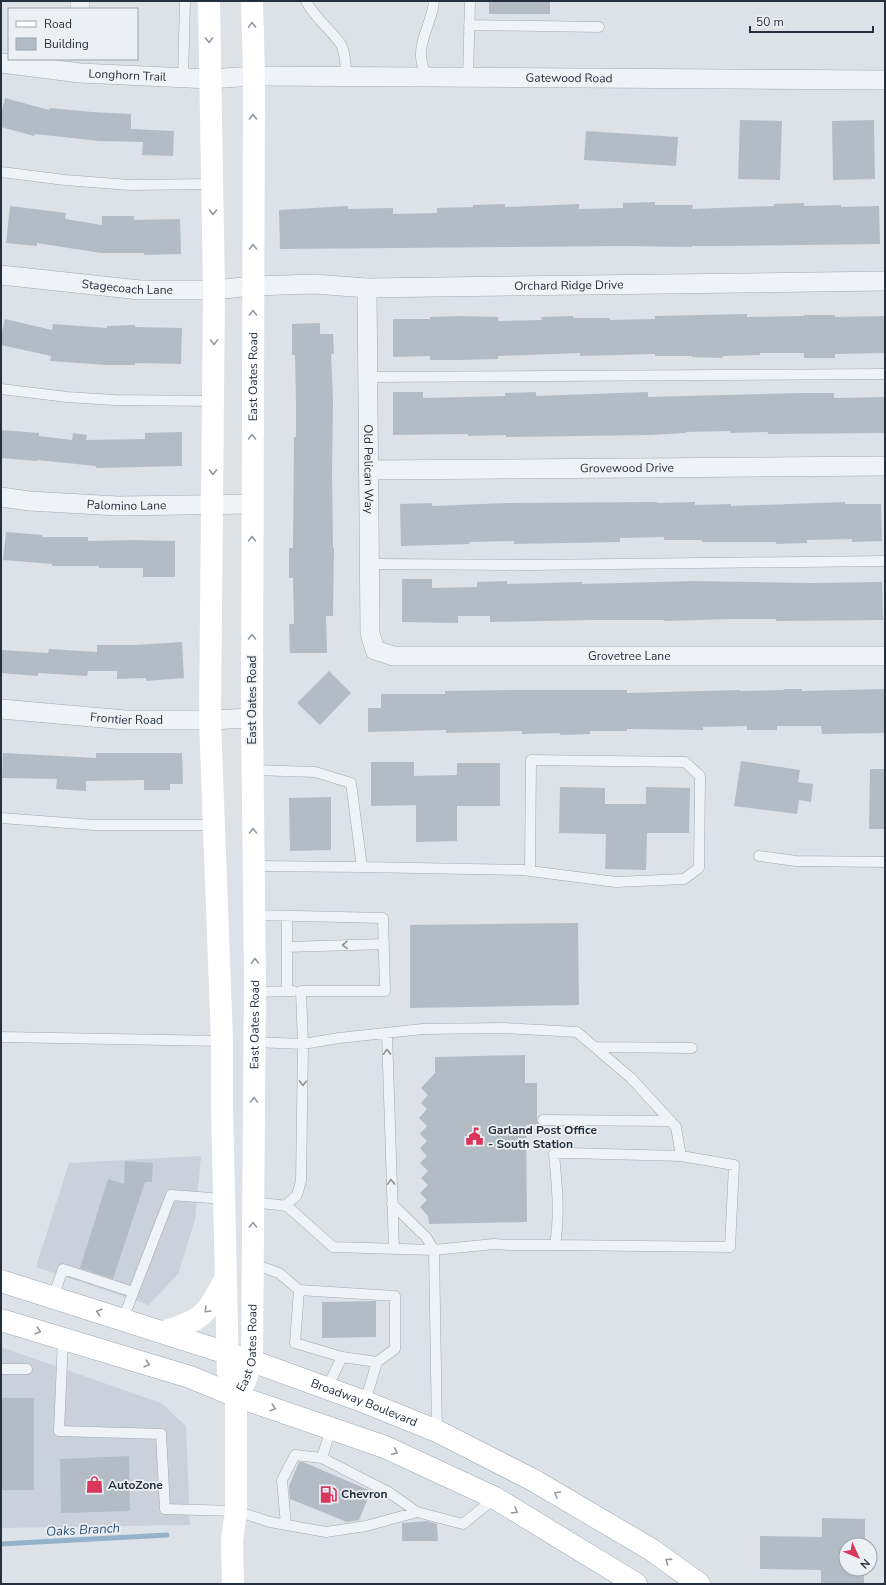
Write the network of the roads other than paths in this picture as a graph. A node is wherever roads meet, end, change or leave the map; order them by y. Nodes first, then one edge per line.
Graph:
1 (185, 1) edge
2 (209, 1) edge
3 (252, 1) edge
4 (306, 1) edge
5 (434, 1) edge
6 (470, 1) edge
7 (470, 25) junction
8 (599, 27) dead end
9 (1, 63) edge
10 (80, 66) edge
11 (254, 76) junction
12 (347, 77) junction
13 (427, 77) junction
14 (468, 77) junction
15 (182, 78) junction
16 (210, 79) junction
17 (885, 80) edge
18 (1, 172) edge
19 (212, 184) junction
20 (1, 275) edge
21 (885, 281) edge
22 (253, 286) junction
23 (367, 288) junction
24 (214, 290) junction
25 (885, 374) edge
26 (366, 377) junction
27 (1, 389) edge
28 (214, 401) junction
29 (885, 466) edge
30 (368, 470) junction
31 (1, 497) edge
32 (213, 504) junction
33 (252, 504) junction
34 (885, 561) edge
35 (370, 564) junction
36 (375, 650) joint
37 (885, 656) edge
38 (1, 710) edge
39 (252, 718) junction
40 (210, 720) junction
41 (252, 770) junction
42 (1, 818) edge
43 (214, 825) junction
44 (759, 856) dead end
45 (885, 862) edge
46 (253, 866) junction
47 (362, 867) junction
48 (530, 871) junction
49 (254, 915) junction
50 (286, 916) junction
51 (384, 944) junction
52 (287, 947) junction
53 (287, 991) junction
54 (301, 991) junction
55 (255, 992) junction
56 (386, 1034) junction
57 (1, 1037) edge
58 (222, 1041) junction
59 (254, 1042) junction
60 (303, 1044) junction
61 (594, 1047) junction
62 (692, 1048) dead end
63 (543, 1120) dead end
64 (671, 1121) junction
65 (681, 1156) junction
66 (225, 1199) junction
67 (253, 1202) junction
68 (392, 1204) junction
69 (285, 1206) junction
70 (555, 1245) junction
71 (394, 1249) junction
72 (434, 1250) junction
73 (252, 1264) junction
74 (226, 1276) junction
75 (1, 1281) edge
76 (300, 1290) junction
77 (134, 1292) junction
78 (53, 1297) junction
79 (123, 1319) junction
80 (1, 1320) edge
81 (163, 1332) junction
82 (63, 1339) junction
83 (228, 1353) junction
84 (342, 1357) junction
85 (252, 1361) junction
86 (377, 1362) junction
87 (1, 1369) edge
88 (27, 1369) dead end
89 (327, 1388) junction
90 (236, 1396) junction
91 (366, 1402) junction
92 (331, 1428) junction
93 (437, 1431) junction
94 (322, 1458) junction
95 (495, 1498) junction
96 (236, 1510) junction
97 (417, 1512) junction
98 (286, 1525) junction
99 (623, 1581) edge
100 (233, 1584) edge
101 (699, 1584) edge

1 - 15 lane
2 -> 16 main road, East Oates Road
11 -> 3 main road, East Oates Road
4 - 12 lane
5 - 13 lane
6 - 7 lane
7 - 8 lane
7 - 14 lane
9 - 10 street, Longhorn Trail
10 - 15 street, Longhorn Trail
11 - 12 street, Gatewood Road
11 - 16 street, Longhorn Trail
22 -> 11 main road, East Oates Road
12 - 13 street, Gatewood Road
13 - 14 street, Gatewood Road
14 - 17 street, Gatewood Road
15 - 16 street, Longhorn Trail
16 - 19 main road, East Oates Road
18 - 19 lane
19 -> 24 main road, East Oates Road
20 - 24 street, Stagecoach Lane
21 - 23 street, Orchard Ridge Drive
22 - 23 street, Orchard Ridge Drive
22 - 24 street, Stagecoach Lane
33 -> 22 main road, East Oates Road
23 - 26 street, Old Pelican Way
24 -> 28 main road, East Oates Road
25 - 26 lane
26 - 30 street, Old Pelican Way
27 - 28 lane
28 -> 32 main road, East Oates Road
29 - 30 street, Grovewood Drive
30 - 35 street, Old Pelican Way
31 - 32 street, Palomino Lane
32 - 33 street, Palomino Lane
32 - 40 main road, East Oates Road
39 -> 33 main road, East Oates Road
34 - 35 lane
35 - 36 street, Old Pelican Way
36 - 37 street, Grovetree Lane
38 - 40 street, Frontier Road
39 - 40 street, Frontier Road
39 - 41 main road, East Oates Road
40 - 43 main road, East Oates Road
46 -> 41 main road, East Oates Road
41 - 47 lane
42 - 43 lane
43 - 58 main road, East Oates Road
44 - 45 lane
46 - 47 lane
46 - 49 main road, East Oates Road
47 - 48 lane
48 - 48 lane
49 - 50 lane
55 -> 49 main road, East Oates Road
50 - 51 lane
50 - 52 lane
51 -> 52 lane
51 - 54 lane
52 - 53 lane
53 - 54 lane
53 - 55 lane
54 - 60 lane
55 - 59 main road, East Oates Road
56 - 60 lane
56 - 61 lane
68 -> 56 lane
57 - 58 lane
58 - 59 main road
58 - 66 main road, East Oates Road
59 - 60 lane
67 -> 59 main road, East Oates Road
60 -> 69 lane
61 - 62 lane
61 - 64 lane
63 - 64 lane
64 - 65 lane
65 - 70 lane
65 - 70 lane
66 - 74 main road, East Oates Road
66 - 77 lane
67 - 69 lane
73 -> 67 main road, East Oates Road
68 - 71 lane
68 - 72 lane
69 - 71 lane
70 - 72 lane
71 - 72 lane
72 - 93 lane
73 - 76 lane
73 - 85 main road, East Oates Road
74 -> 81 main road
74 - 83 main road, East Oates Road
75 - 78 main road, Broadway Boulevard
76 - 84 lane
76 - 86 lane
77 - 78 lane
77 - 79 lane
79 -> 78 main road, Broadway Boulevard
79 - 81 main road, Broadway Boulevard
80 -> 82 main road
81 - 83 main road, Broadway Boulevard
82 -> 90 main road
82 - 96 lane
83 - 85 main road, Broadway Boulevard
83 - 90 main road, East Oates Road
84 - 86 lane
84 - 89 lane
85 - 89 main road, Broadway Boulevard
85 - 90 main road, East Oates Road
86 - 91 lane
87 - 88 lane
89 - 91 main road, Broadway Boulevard
90 -> 92 main road
90 - 96 main road, East Oates Road
91 - 93 main road, Broadway Boulevard
92 - 94 lane
92 -> 95 main road
101 -> 93 main road, Broadway Boulevard
94 - 97 lane
94 - 98 lane
95 - 97 lane
95 -> 99 main road
96 - 98 lane
96 - 100 main road, East Oates Road
97 - 98 lane

